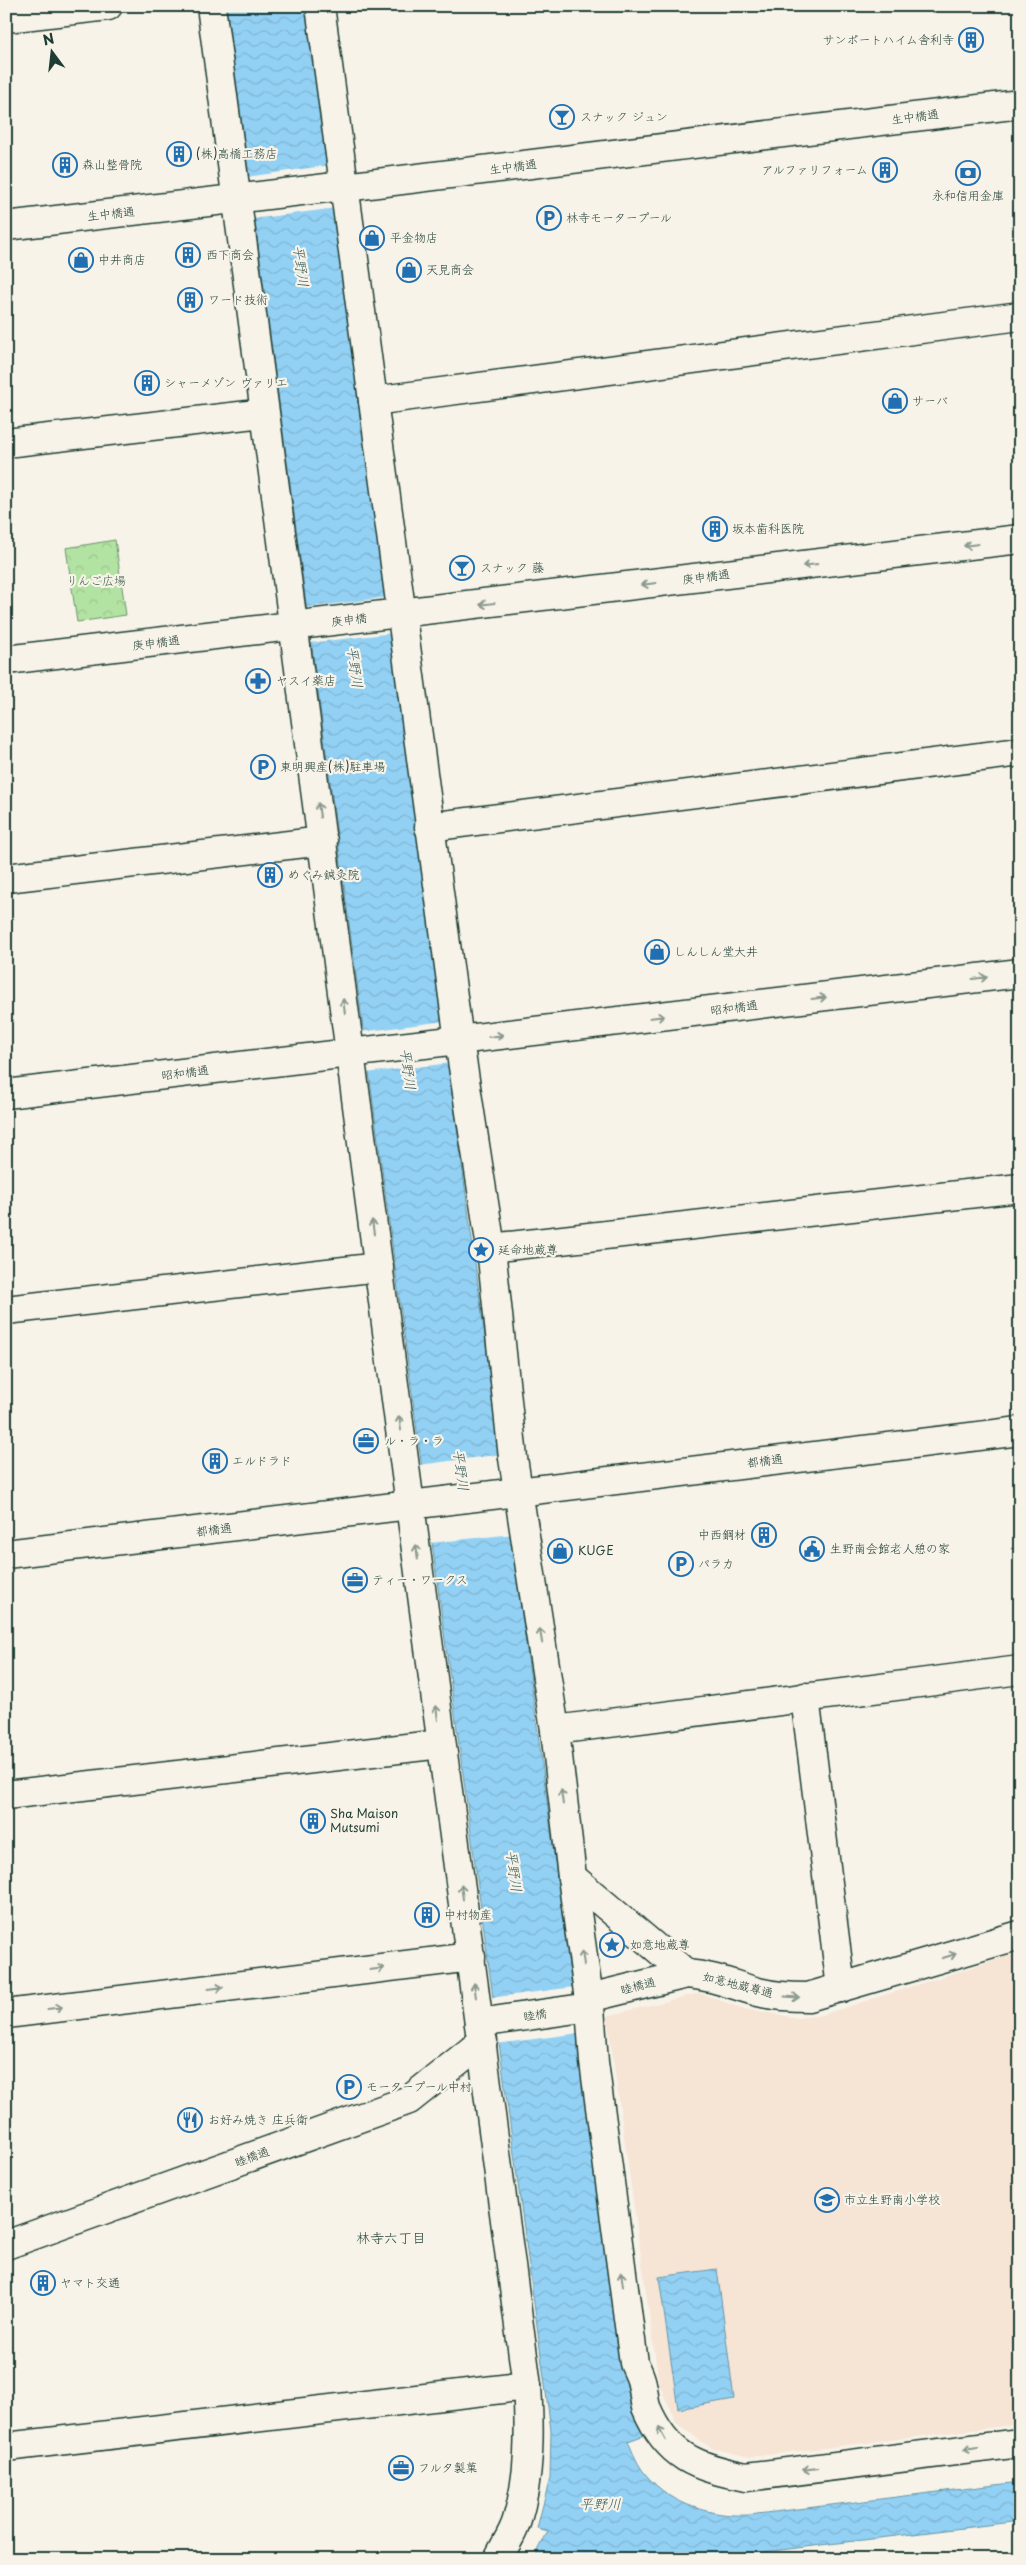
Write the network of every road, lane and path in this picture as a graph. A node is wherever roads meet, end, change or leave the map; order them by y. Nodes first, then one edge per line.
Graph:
1 (108, 6) edge
2 (212, 6) edge
3 (320, 6) edge
4 (6, 18) edge
5 (1020, 104) edge
6 (340, 187) junction
7 (243, 198) junction
8 (6, 226) edge
9 (1020, 316) edge
10 (373, 401) junction
11 (264, 413) junction
12 (6, 443) edge
13 (1020, 539) edge
14 (397, 614) junction
15 (300, 626) junction
16 (6, 660) edge
17 (1020, 752) edge
18 (429, 827) junction
19 (323, 842) junction
20 (6, 878) edge
21 (1020, 974) edge
22 (453, 1041) junction
23 (356, 1053) junction
24 (6, 1094) edge
25 (1020, 1188) edge
26 (491, 1248) junction
27 (379, 1267) junction
28 (6, 1310) edge
29 (1020, 1431) edge
30 (515, 1493) junction
31 (416, 1505) junction
32 (6, 1554) edge
33 (1020, 1670) edge
34 (805, 1697) junction
35 (554, 1730) junction
36 (442, 1744) junction
37 (6, 1795) edge
38 (572, 1877) junction
39 (1020, 1935) edge
40 (471, 1957) junction
41 (687, 1974) junction
42 (842, 1988) junction
43 (586, 2005) junction
44 (6, 2014) edge
45 (485, 2028) junction
46 (6, 2245) edge
47 (527, 2386) junction
48 (1020, 2443) edge
49 (6, 2448) edge
50 (498, 2559) edge

1 - 4 street
2 - 7 street
3 - 6 street
5 - 6 street, 生中橋通
6 - 7 street, 生中橋通
6 - 10 street
7 - 8 street, 生中橋通
7 - 11 street
9 - 10 street
10 - 14 street
11 - 12 street
11 - 15 street
13 -> 14 street, 庚申橋通
14 - 15 street, 庚申橋
14 - 18 street
15 - 16 street, 庚申橋通
19 -> 15 street
17 - 18 street
18 - 22 street
19 - 20 street
23 -> 19 street
22 -> 21 street, 昭和橋通
22 - 23 street, 昭和橋通
22 - 26 street
23 - 24 street, 昭和橋通
27 -> 23 street
25 - 26 street
26 - 30 street
27 - 28 street
31 -> 27 street
29 - 30 street, 都橋通
30 - 31 street, 都橋通
35 -> 30 street
31 - 32 street, 都橋通
36 -> 31 street
33 - 34 street
34 - 35 street
34 - 42 street
38 -> 35 street
36 - 37 street
40 -> 36 street
38 - 41 street, 如意地蔵尊通
43 -> 38 street
42 -> 39 street, 如意地蔵尊通
44 -> 40 street
45 -> 40 street
41 -> 42 street, 如意地蔵尊通
41 - 43 street, 睦橋通
43 - 45 street, 睦橋
48 -> 43 street
45 - 46 street, 睦橋通
45 - 47 street
47 - 49 street
47 - 50 street

